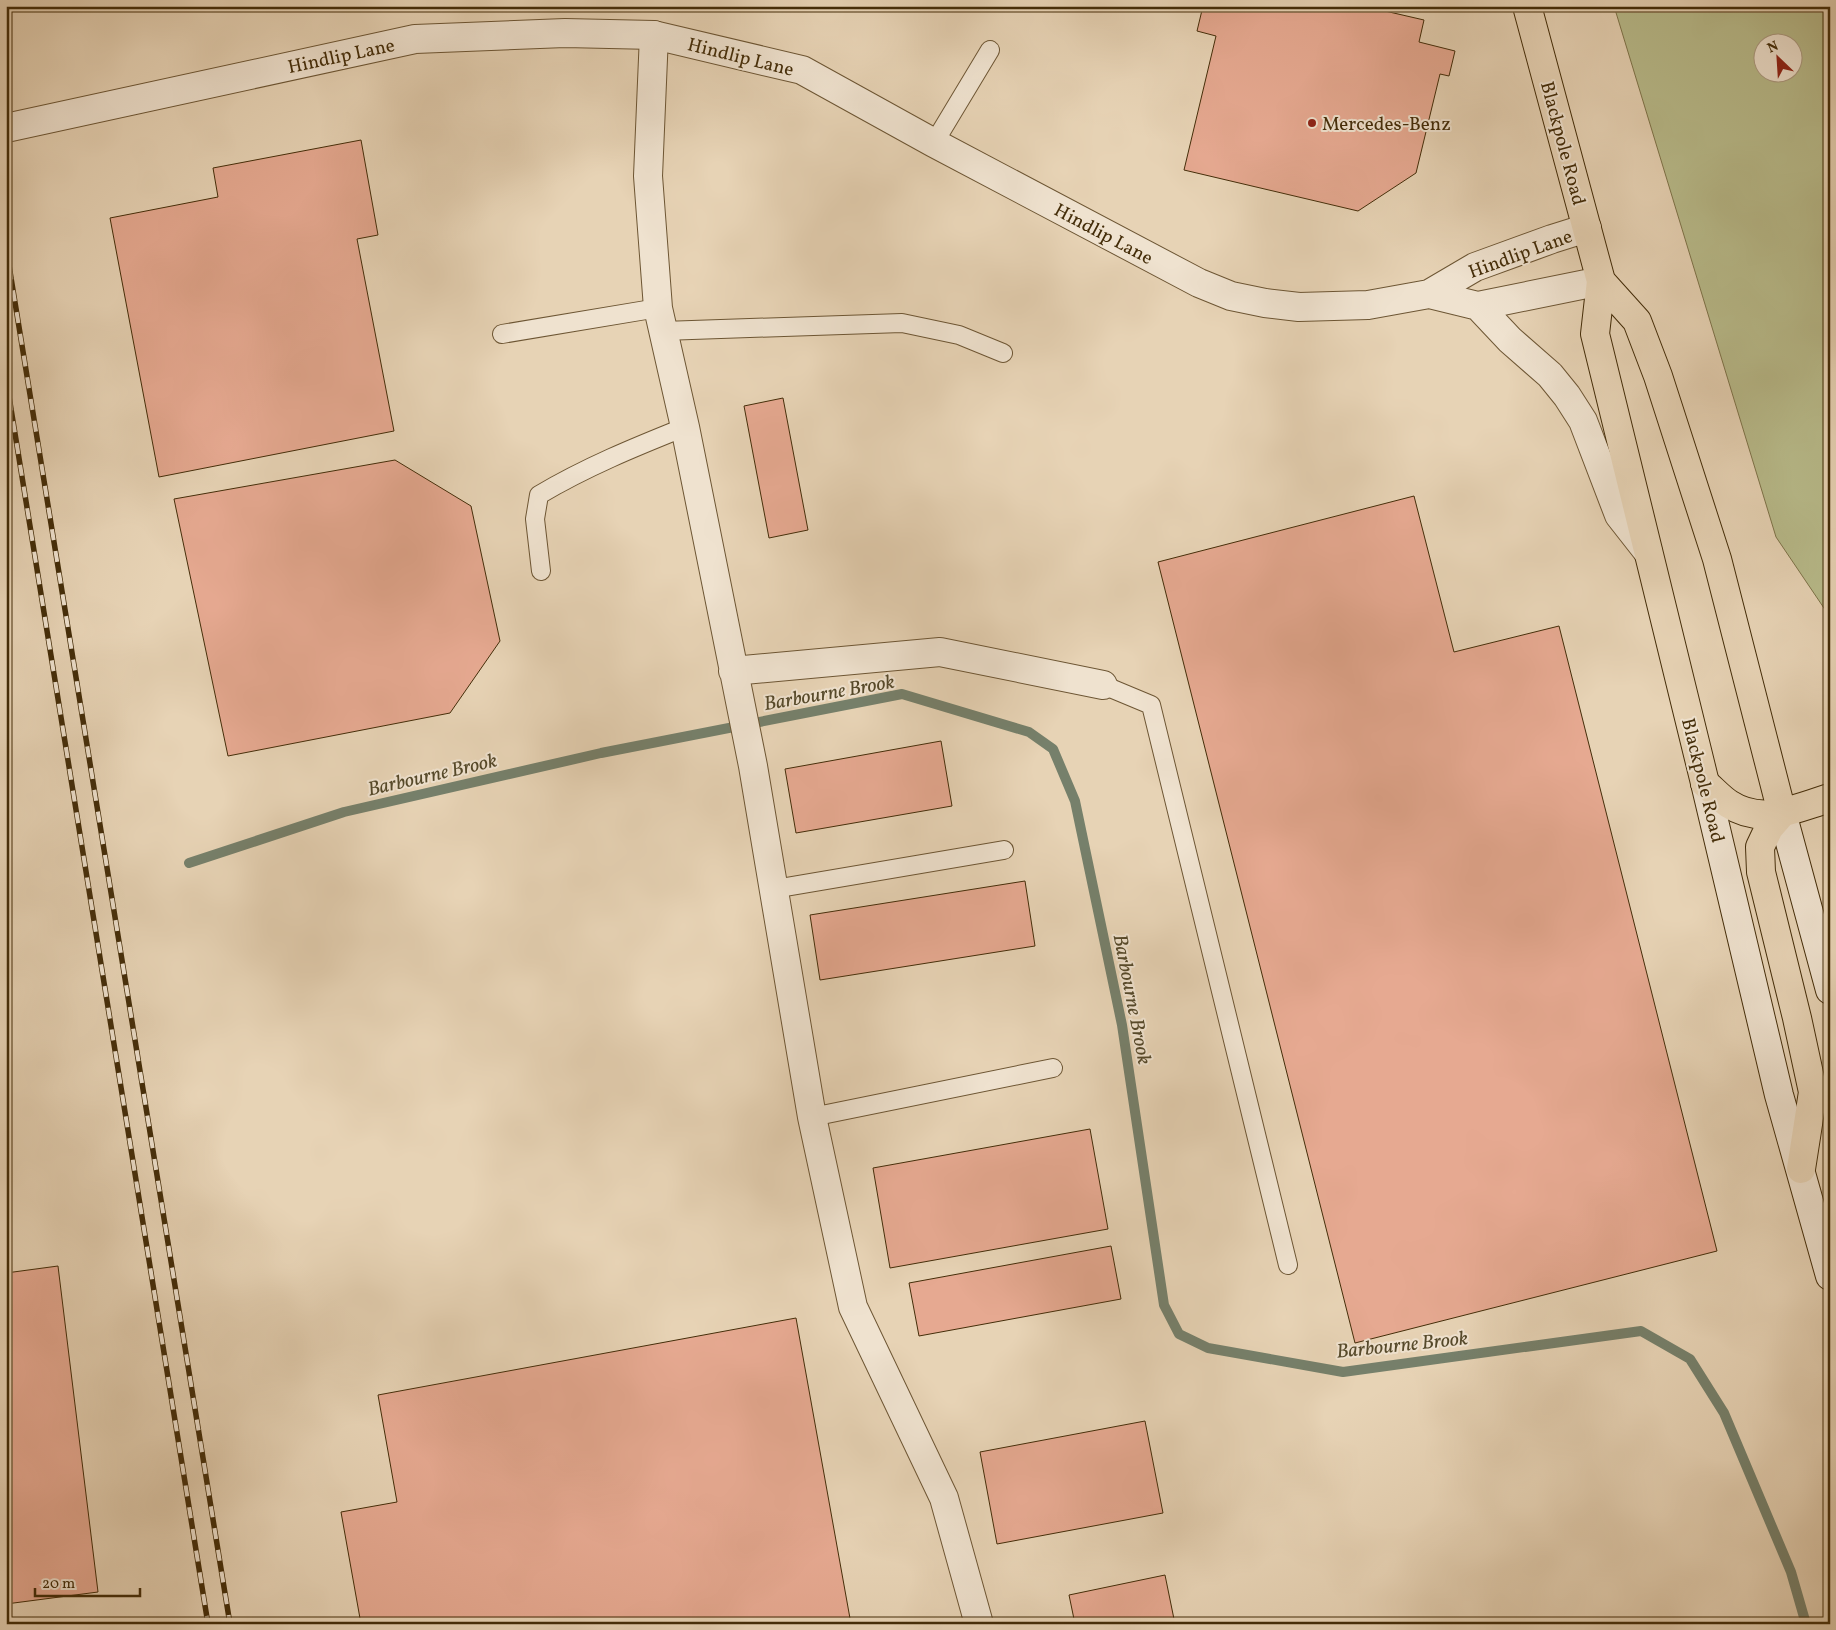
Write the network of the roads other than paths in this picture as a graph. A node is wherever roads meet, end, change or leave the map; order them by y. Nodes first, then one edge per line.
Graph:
1 (1527, 6) edge
2 (654, 35) junction
3 (990, 50) dead end
4 (6, 128) edge
5 (934, 143) junction
6 (1587, 228) junction
7 (1601, 281) junction
8 (1429, 294) junction
9 (1478, 306) junction
10 (660, 320) junction
11 (502, 334) dead end
12 (1003, 353) dead end
13 (685, 427) junction
14 (1648, 552) junction
15 (541, 571) dead end
16 (733, 671) junction
17 (1103, 685) joint
18 (1705, 783) junction
19 (1830, 798) edge
20 (1782, 813) junction
21 (1004, 850) dead end
22 (774, 889) junction
23 (1830, 990) edge
24 (1053, 1068) dead end
25 (812, 1117) junction
26 (1801, 1169) junction
27 (1288, 1265) dead end
28 (1830, 1276) edge
29 (979, 1624) edge

1 - 6 main road, Blackpole Road
2 - 4 street, Hindlip Lane
2 - 5 street, Hindlip Lane
2 - 10 street
3 - 5 lane
5 - 8 street, Hindlip Lane
6 - 7 main road, Blackpole Road
6 - 8 street, Hindlip Lane
7 - 9 street, Hindlip Lane
7 - 14 main road, Blackpole Road
7 - 20 main road, Blackpole Road
8 - 9 street, Hindlip Lane
9 - 14 street
10 - 11 lane
10 - 12 lane
10 - 13 street
13 - 15 lane
13 - 16 street
14 - 18 main road, Blackpole Road
16 - 17 street
16 - 22 street
17 - 27 lane
18 - 20 main road
18 - 26 street, Blackpole Road
19 - 20 main road
20 - 23 street, Blackpole Road
20 - 26 main road
21 - 22 lane
22 - 25 street
24 - 25 lane
25 - 29 street
26 - 28 street, Blackpole Road

